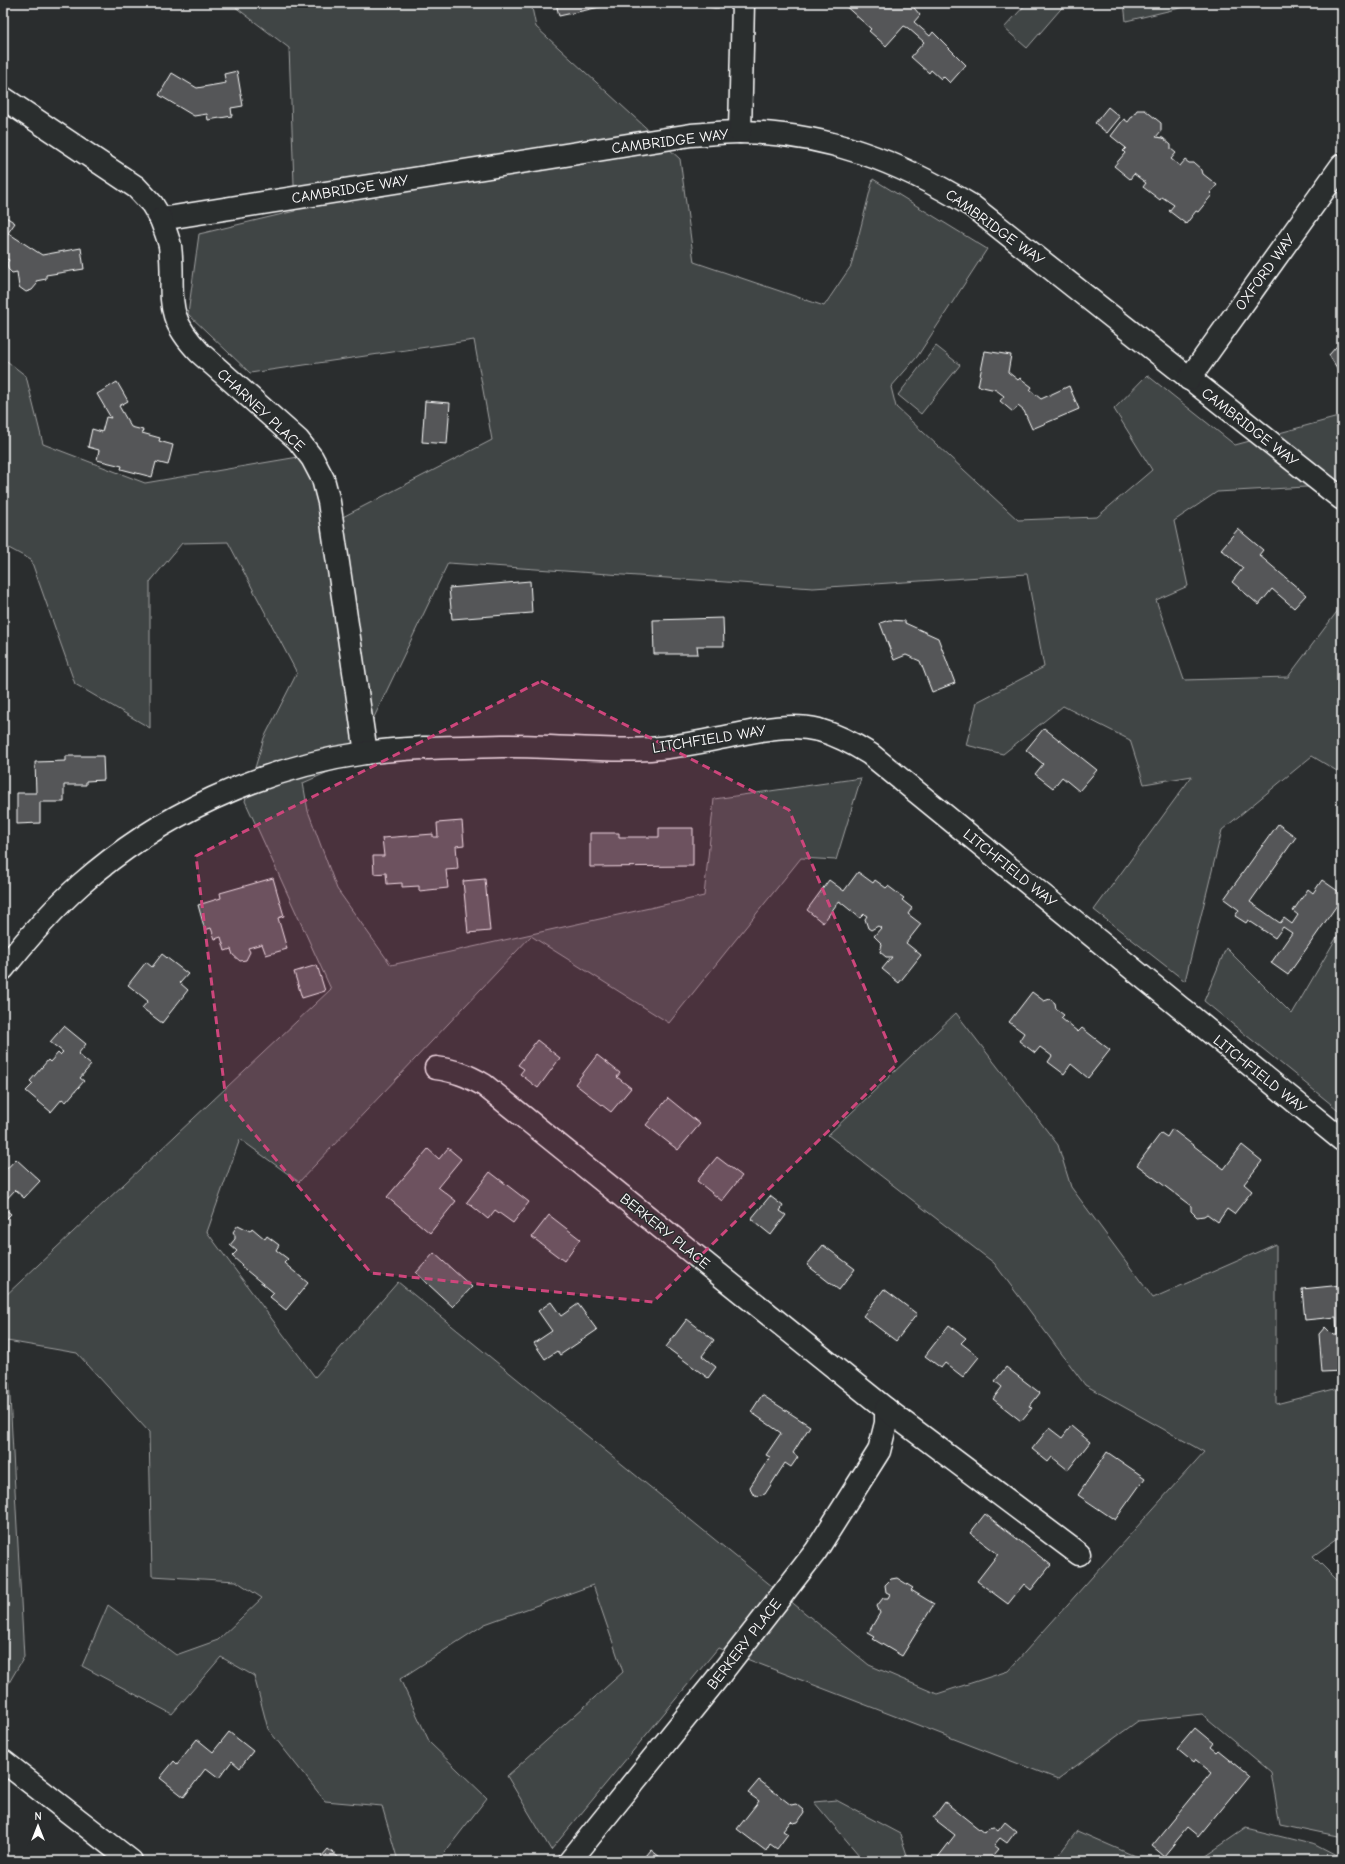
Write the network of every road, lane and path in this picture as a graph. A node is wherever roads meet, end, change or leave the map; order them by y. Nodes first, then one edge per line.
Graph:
1 (743, 3) edge
2 (3, 98) edge
3 (740, 132) junction
4 (1342, 165) edge
5 (161, 219) junction
6 (1189, 379) junction
7 (1342, 499) edge
8 (366, 753) junction
9 (7, 956) edge
10 (436, 1068) dead end
11 (1342, 1140) edge
12 (886, 1409) junction
13 (1079, 1554) dead end
14 (5, 1766) edge
15 (131, 1861) edge
16 (570, 1861) edge

1 - 3 street
2 - 5 street
3 - 5 street, CAMBRIDGE WAY
3 - 6 street, CAMBRIDGE WAY
4 - 6 street, OXFORD WAY
5 - 8 street, CHARNEY PLACE
6 - 7 street, CAMBRIDGE WAY
8 - 9 street, LITCHFIELD WAY
8 - 11 street, LITCHFIELD WAY
10 - 12 street, BERKERY PLACE
12 - 13 street, BERKERY PLACE
12 - 16 street, BERKERY PLACE
14 - 15 street

